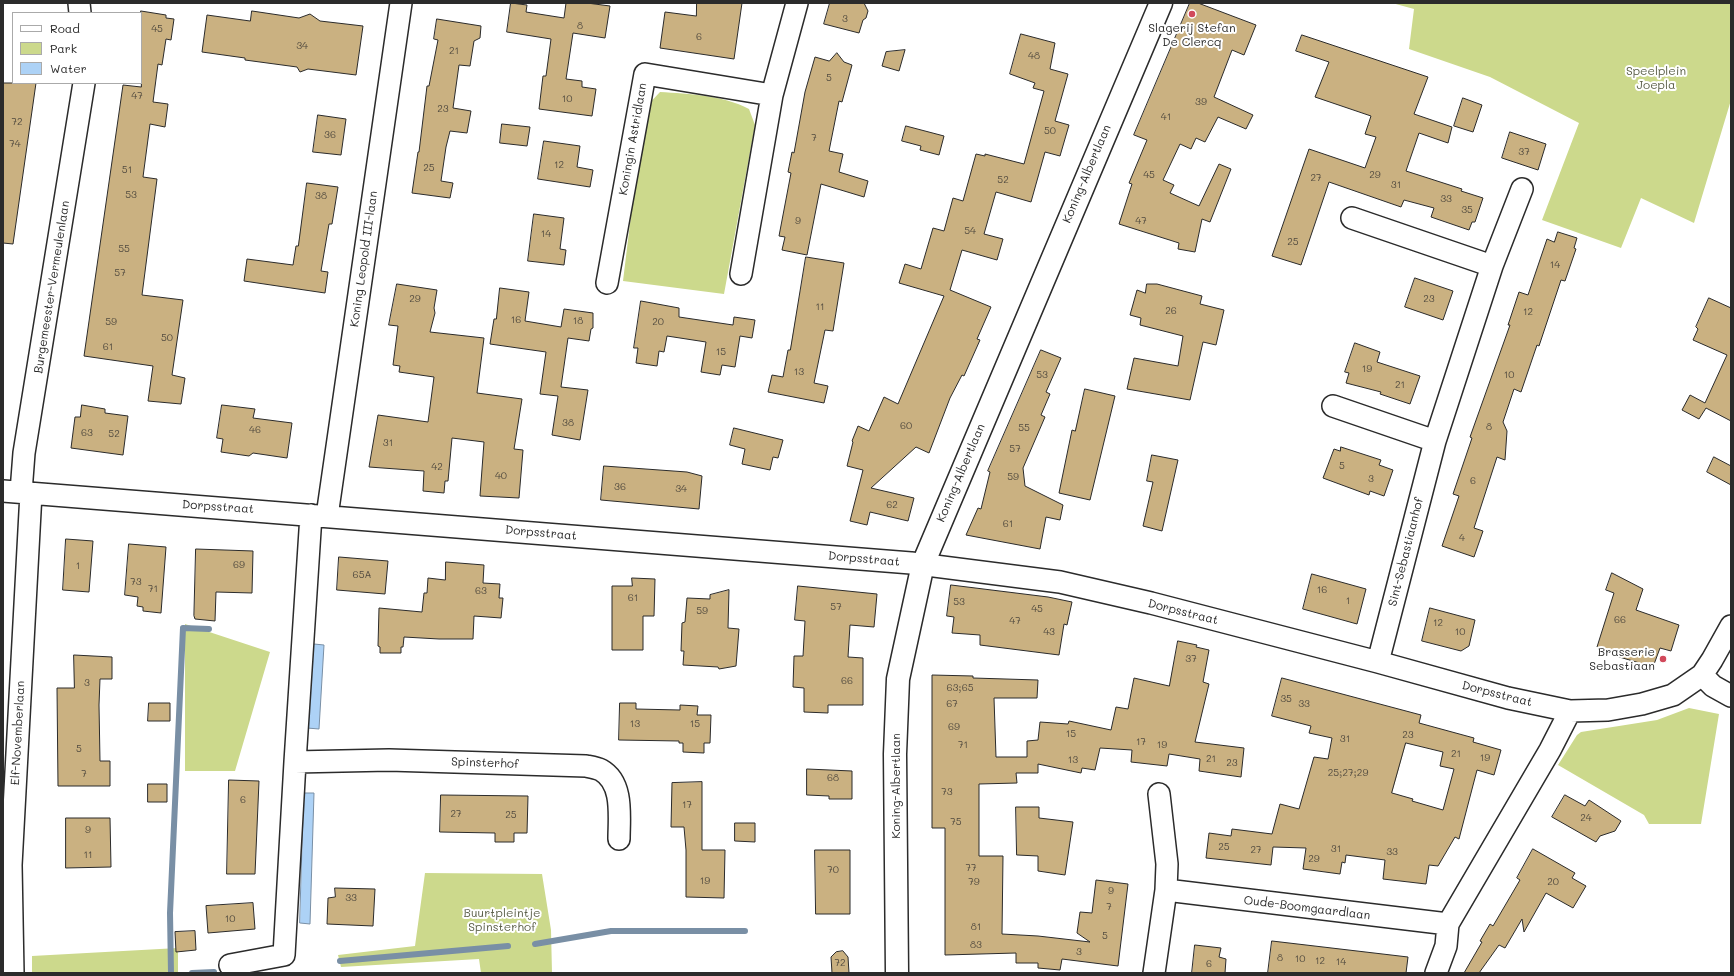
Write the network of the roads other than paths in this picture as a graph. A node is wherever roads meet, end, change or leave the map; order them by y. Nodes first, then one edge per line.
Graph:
1 (401, 3) edge
2 (797, 3) edge
3 (1161, 3) edge
4 (84, 84) edge
5 (772, 95) junction
6 (1522, 189) dead end
7 (1352, 218) dead end
8 (1492, 266) junction
9 (741, 274) dead end
10 (607, 283) dead end
11 (1333, 406) dead end
12 (1435, 441) junction
13 (18, 492) edge
14 (319, 515) junction
15 (923, 564) junction
16 (1731, 626) edge
17 (1378, 662) junction
18 (1702, 675) junction
19 (1731, 696) edge
20 (1570, 711) junction
21 (294, 762) junction
22 (1159, 794) dead end
23 (619, 839) dead end
24 (1166, 890) junction
25 (1448, 924) junction
26 (230, 965) dead end
27 (13, 973) edge
28 (896, 973) edge
29 (1154, 973) edge
30 (1436, 973) edge

1 - 14 street, Koning Leopold III-laan
2 - 5 street
3 - 15 street, Koning-Albertlaan
4 - 13 street, Burgemeester-Vermeulenlaan
5 - 9 street
5 - 10 street, Koningin Astridlaan
6 - 8 street, Sint-Sebastiaanhof
7 - 8 street
8 - 12 street, Sint-Sebastiaanhof
11 - 12 street
12 - 17 street, Sint-Sebastiaanhof
13 - 14 street, Dorpsstraat
13 - 27 street, Elf-Novemberlaan
14 - 15 street, Dorpsstraat
14 - 21 street
15 - 17 street, Dorpsstraat
15 - 28 street, Koning-Albertlaan
16 - 18 street
17 - 20 street, Dorpsstraat
18 - 19 street
18 - 20 street, Dorpsstraat
20 - 25 street
21 - 23 street, Spinsterhof
21 - 26 street
22 - 24 street
24 - 25 street, Oude-Boomgaardlaan
24 - 29 street
25 - 30 street

